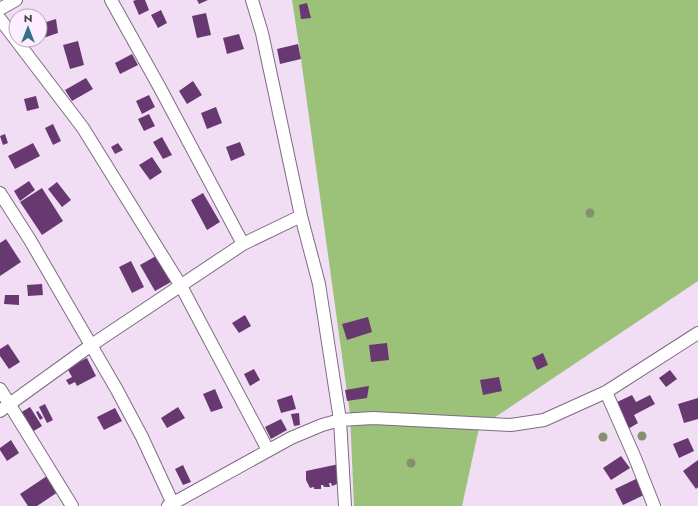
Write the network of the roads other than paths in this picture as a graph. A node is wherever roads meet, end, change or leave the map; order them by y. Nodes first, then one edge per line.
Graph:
1 (16, 0) edge
2 (111, 0) edge
3 (252, 0) edge
4 (0, 9) edge
5 (0, 19) edge
6 (8, 30) edge
7 (22, 48) edge
8 (0, 193) edge
9 (301, 216) junction
10 (243, 244) junction
11 (181, 286) junction
12 (698, 334) edge
13 (90, 346) junction
14 (0, 389) edge
15 (606, 392) junction
16 (5, 408) edge
17 (340, 420) junction
18 (268, 450) junction
19 (172, 505) edge
20 (72, 506) edge
21 (345, 506) edge
22 (654, 506) edge

1 - 4 street
2 - 10 street
3 - 9 street
5 - 6 street
7 - 11 street
8 - 13 street
9 - 10 street
9 - 17 street
10 - 11 street
11 - 13 street
11 - 18 street
12 - 15 street
13 - 16 street
13 - 19 street
14 - 16 street
15 - 17 street
15 - 22 street
16 - 20 street
17 - 18 street
17 - 21 street
18 - 19 street

